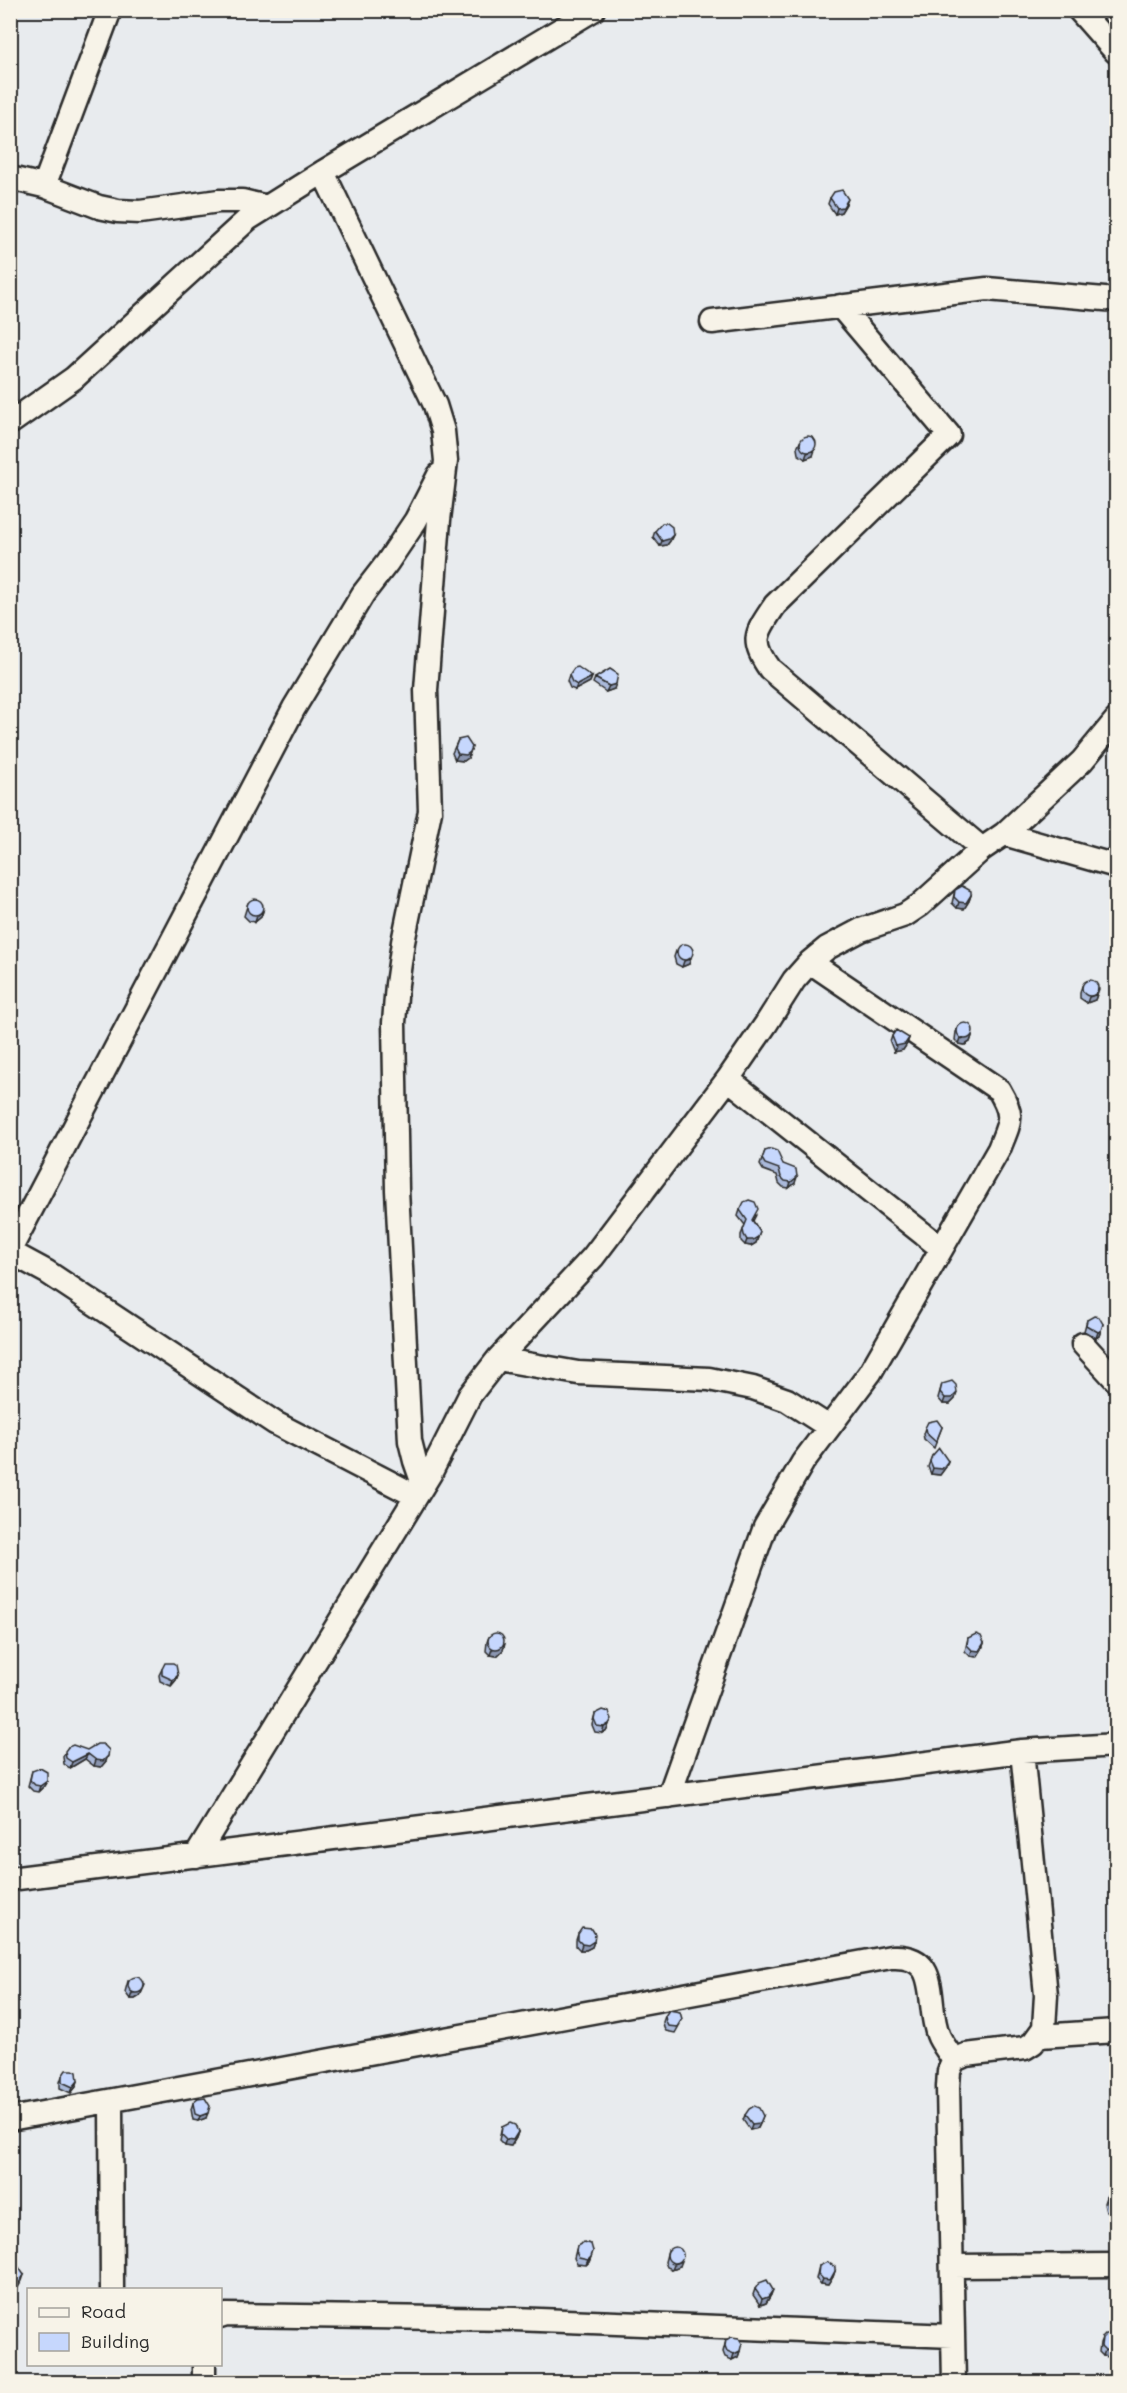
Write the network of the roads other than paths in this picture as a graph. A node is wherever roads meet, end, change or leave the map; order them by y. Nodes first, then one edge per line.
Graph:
1 (111, 10) edge
2 (1079, 10) edge
3 (586, 13) edge
4 (1116, 52) edge
5 (323, 172) junction
6 (12, 182) edge
7 (44, 186) junction
8 (267, 207) junction
9 (1116, 300) edge
10 (840, 306) junction
11 (712, 322) dead end
12 (10, 423) edge
13 (446, 461) junction
14 (1116, 720) edge
15 (1004, 834) junction
16 (982, 849) junction
17 (1116, 866) edge
18 (810, 962) junction
19 (728, 1079) junction
20 (941, 1248) junction
21 (10, 1251) edge
22 (1083, 1344) dead end
23 (498, 1359) junction
24 (1116, 1380) edge
25 (829, 1427) junction
26 (419, 1490) junction
27 (1116, 1745) edge
28 (1023, 1751) junction
29 (669, 1796) junction
30 (196, 1856) junction
31 (10, 1879) edge
32 (1116, 2031) edge
33 (1040, 2036) junction
34 (954, 2060) junction
35 (111, 2101) junction
36 (10, 2119) edge
37 (952, 2265) junction
38 (1116, 2265) edge
39 (112, 2288) edge
40 (222, 2316) edge
41 (953, 2336) junction
42 (204, 2366) edge
43 (204, 2382) edge
44 (954, 2382) edge

1 - 7 street
2 - 4 street
3 - 5 street
5 - 8 street
5 - 13 street
6 - 7 street
7 - 8 street
8 - 12 street
9 - 10 street
10 - 11 street
10 - 16 street
13 - 21 street
13 - 26 street
14 - 15 street
15 - 16 street
15 - 17 street
16 - 18 street
18 - 19 street
18 - 20 street
19 - 20 street
19 - 23 street
20 - 25 street
21 - 26 street
22 - 24 street
23 - 25 street
23 - 26 street
25 - 29 street
26 - 30 street
27 - 28 street
28 - 29 street
28 - 33 street
29 - 30 street
30 - 31 street
32 - 33 street
33 - 34 street
34 - 35 street
34 - 37 street
35 - 36 street
35 - 39 street
37 - 38 street
37 - 41 street
40 - 41 street
41 - 44 street
42 - 43 street

